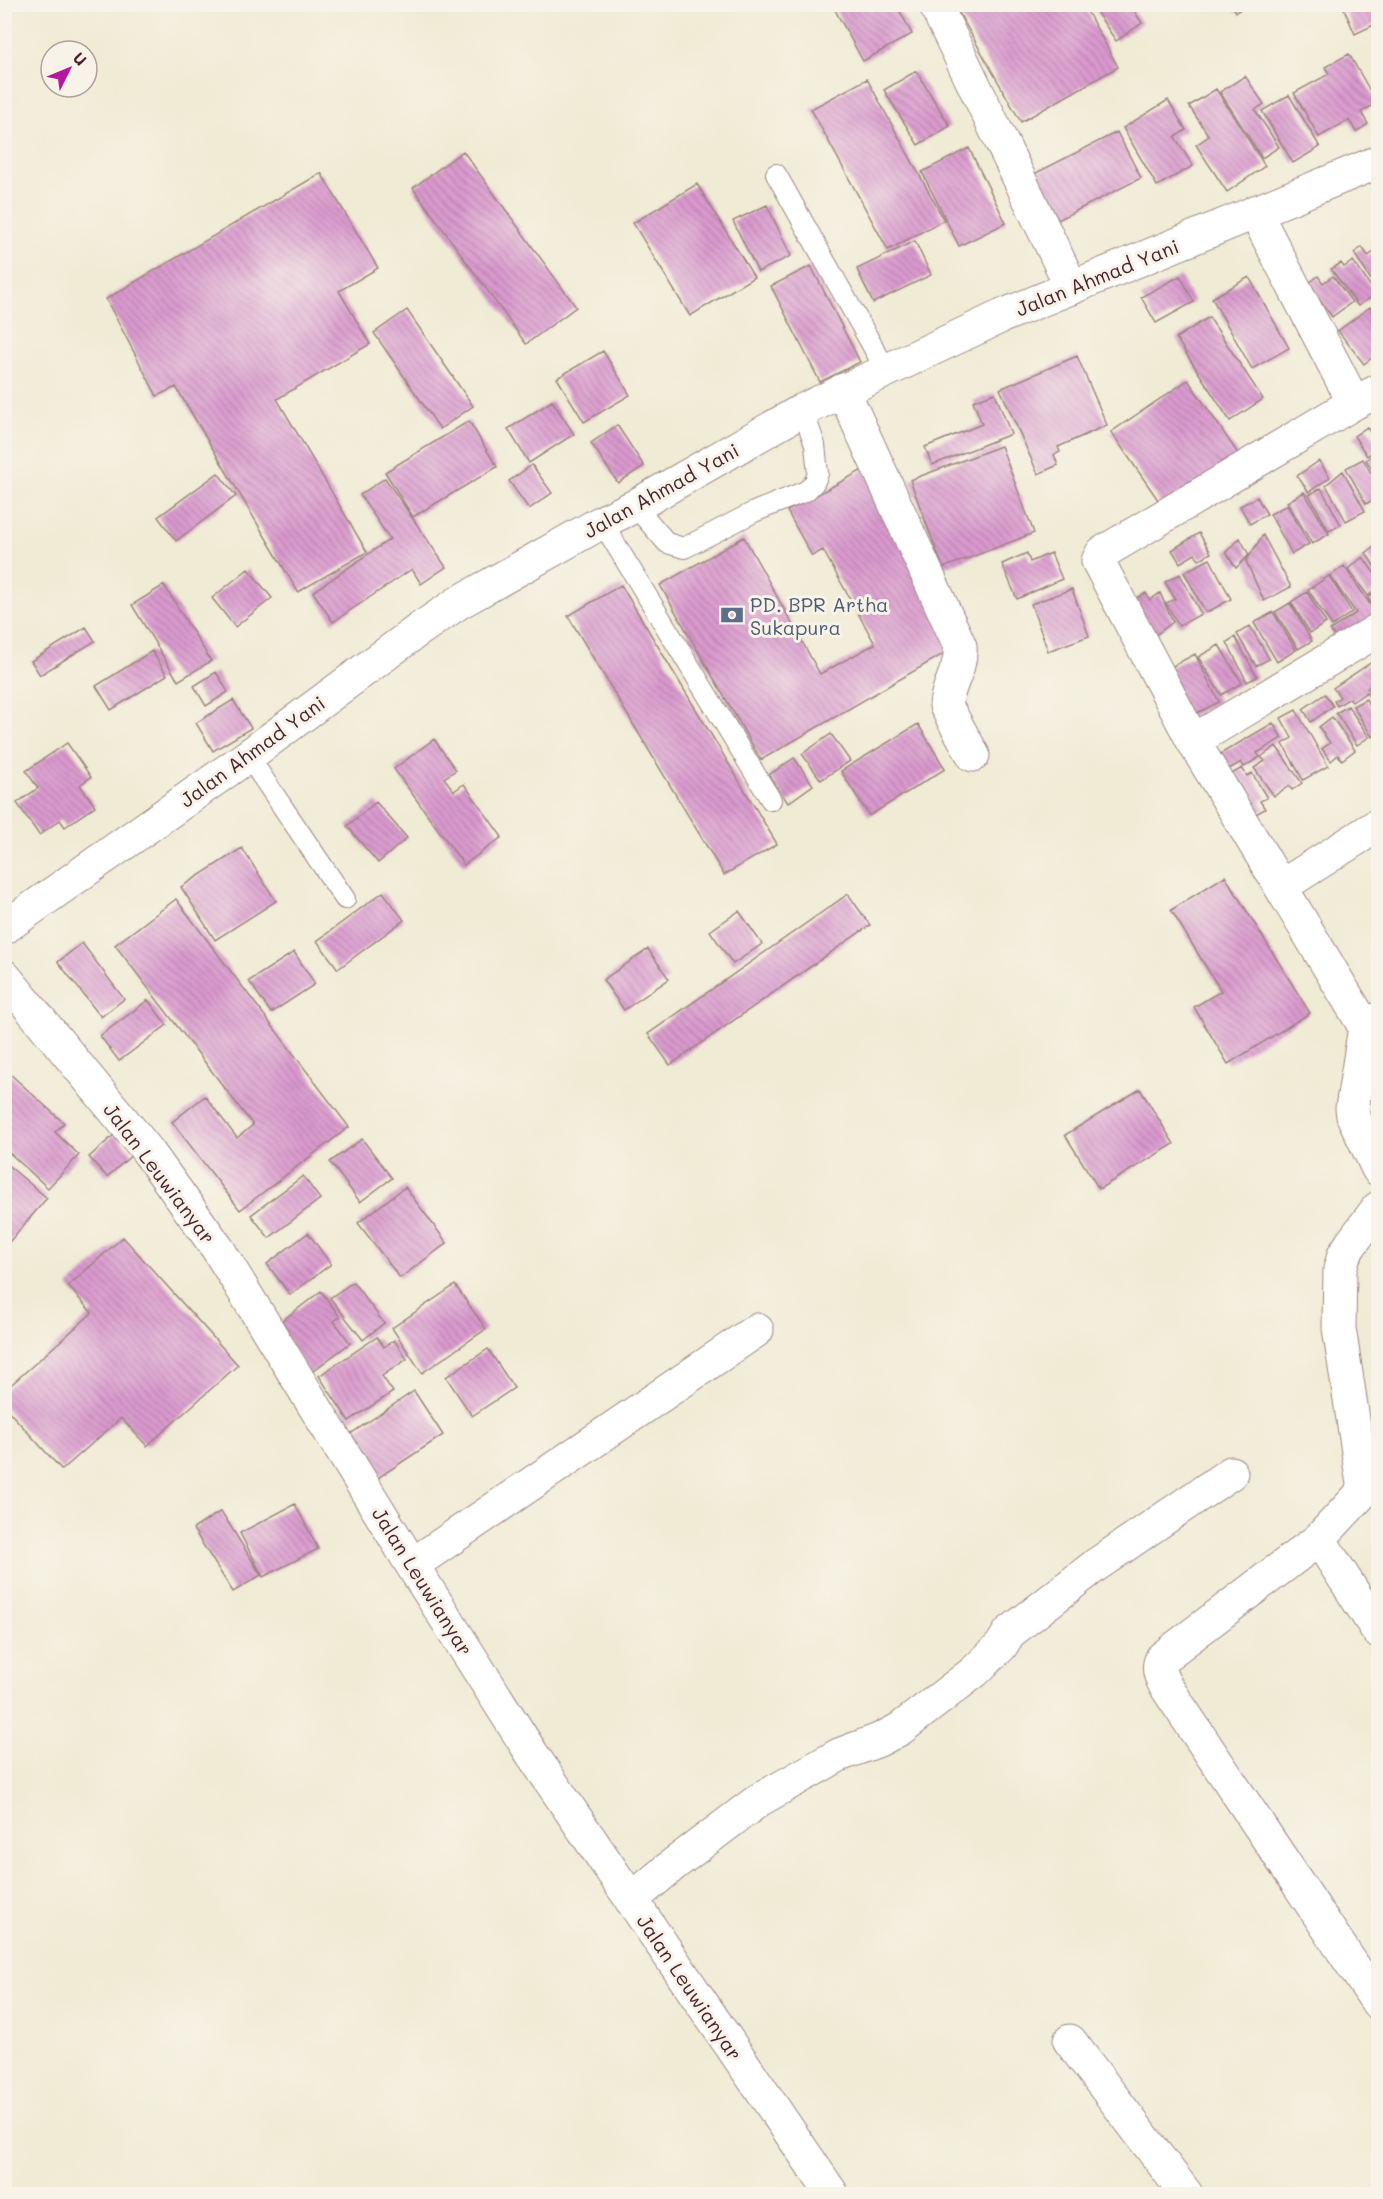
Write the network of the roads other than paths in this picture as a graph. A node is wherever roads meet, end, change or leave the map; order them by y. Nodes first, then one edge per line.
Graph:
1 (936, 4) edge
2 (1378, 162) edge
3 (776, 174) dead end
4 (1255, 212) junction
5 (1072, 288) junction
6 (886, 370) junction
7 (843, 390) junction
8 (1366, 397) edge
9 (803, 410) junction
10 (635, 506) junction
11 (602, 522) junction
12 (1378, 630) edge
13 (1193, 741) junction
14 (973, 754) dead end
15 (248, 756) junction
16 (771, 800) dead end
17 (1378, 825) edge
18 (1282, 886) junction
19 (345, 899) dead end
20 (4, 928) edge
21 (4, 976) edge
22 (1372, 1023) edge
23 (1378, 1169) edge
24 (1378, 1208) edge
25 (757, 1330) dead end
26 (1231, 1473) dead end
27 (1319, 1539) junction
28 (412, 1565) junction
29 (1378, 1631) edge
30 (631, 1900) junction
31 (1378, 2003) edge
32 (1070, 2041) dead end
33 (832, 2194) edge
34 (1186, 2194) edge

1 - 5 street
2 - 4 street, Jalan Ahmad Yani
3 - 6 lane
4 - 5 street, Jalan Ahmad Yani
4 - 8 street
5 - 6 street, Jalan Ahmad Yani
6 - 7 street, Jalan Ahmad Yani
7 - 9 street, Jalan Ahmad Yani
7 - 14 street
8 - 13 street
9 - 10 street, Jalan Ahmad Yani
9 - 10 lane
10 - 11 street, Jalan Ahmad Yani
11 - 15 street, Jalan Ahmad Yani
11 - 16 lane
12 - 13 street
13 - 18 street
15 - 19 lane
15 - 20 street, Jalan Ahmad Yani
17 - 18 street
18 - 22 street
21 - 28 street, Jalan Leuwianyar
22 - 23 street
24 - 27 street
25 - 28 street
26 - 30 street
27 - 29 street
27 - 31 street
28 - 30 street, Jalan Leuwianyar
30 - 33 street, Jalan Leuwianyar
32 - 34 street

